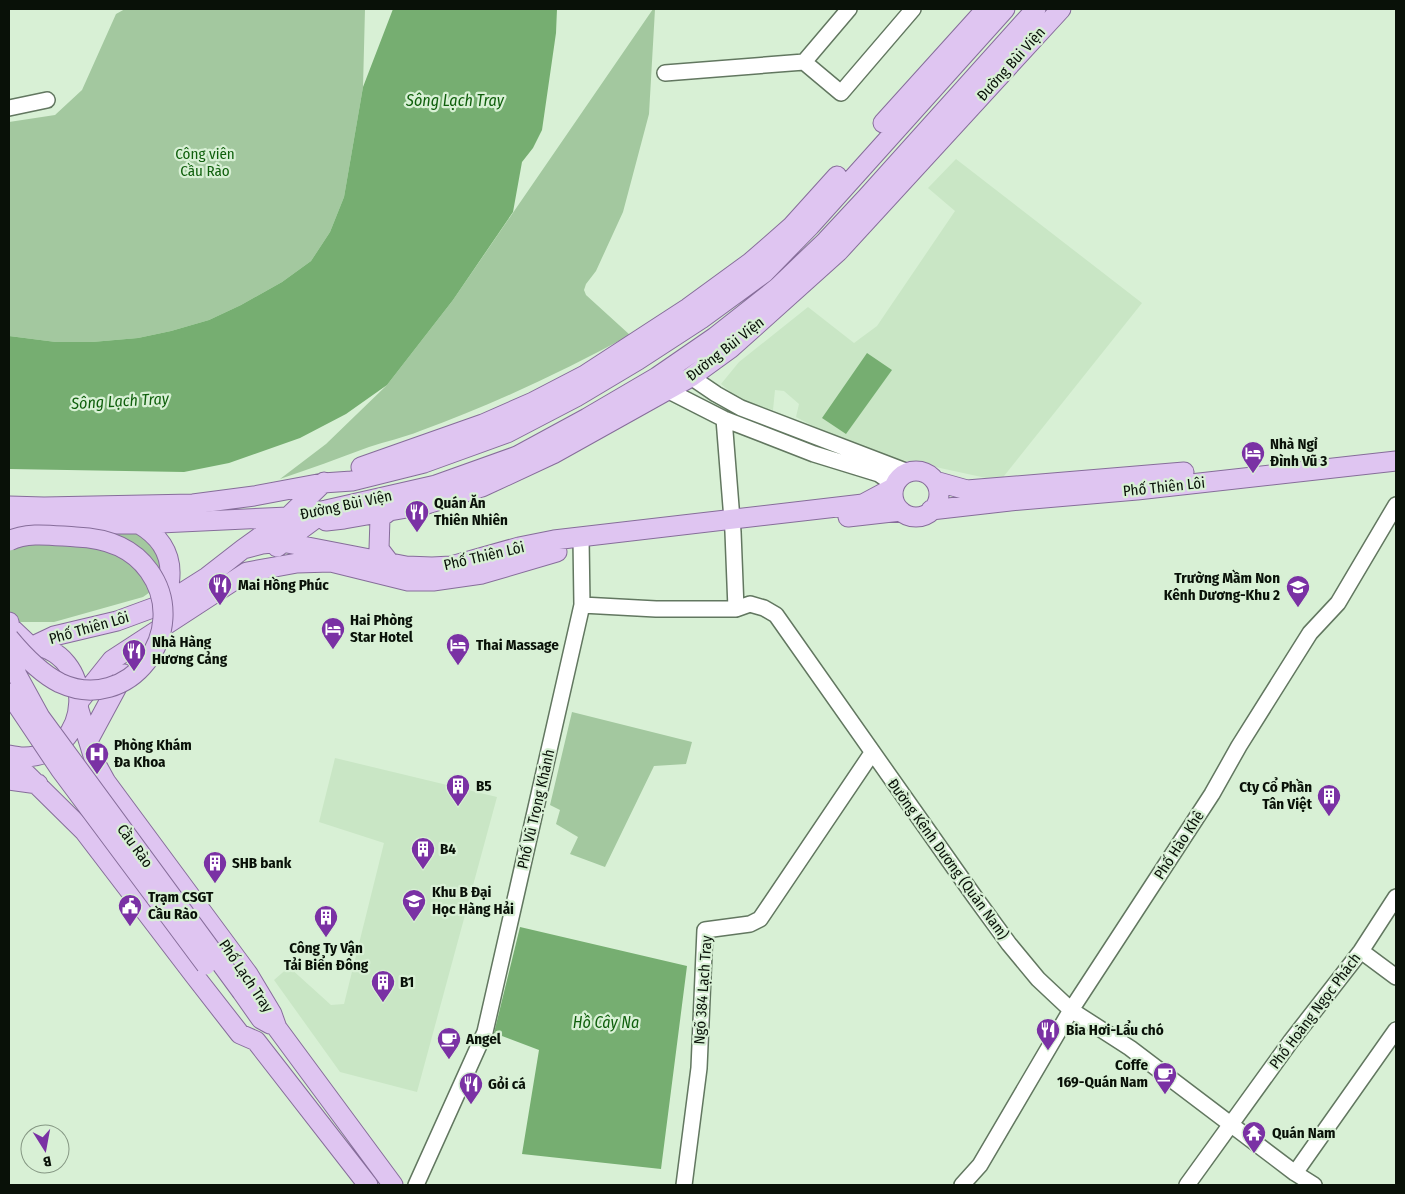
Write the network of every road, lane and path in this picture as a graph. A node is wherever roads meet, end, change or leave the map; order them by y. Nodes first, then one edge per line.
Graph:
1 (849, 9) edge
2 (913, 9) edge
3 (986, 9) edge
4 (1005, 9) edge
5 (1036, 9) edge
6 (1061, 9) edge
7 (804, 62) junction
8 (665, 73) dead end
9 (47, 100) dead end
10 (9, 108) edge
11 (848, 182) junction
12 (867, 197) junction
13 (695, 313) junction
14 (692, 377) junction
15 (667, 390) junction
16 (724, 419) junction
17 (1396, 448) edge
18 (1396, 461) edge
19 (935, 481) junction
20 (899, 482) junction
21 (324, 483) junction
22 (1396, 505) edge
23 (9, 506) edge
24 (863, 510) junction
25 (931, 510) junction
26 (901, 511) junction
27 (388, 512) junction
28 (319, 516) junction
29 (288, 517) junction
30 (9, 524) edge
31 (138, 524) junction
32 (732, 526) junction
33 (9, 541) edge
34 (282, 542) junction
35 (581, 544) junction
36 (243, 550) junction
37 (389, 562) junction
38 (247, 572) junction
39 (166, 602) junction
40 (582, 605) junction
41 (736, 609) junction
42 (9, 622) edge
43 (9, 638) edge
44 (144, 639) junction
45 (32, 644) junction
46 (9, 646) edge
47 (9, 653) edge
48 (9, 693) edge
49 (80, 705) junction
50 (89, 739) junction
51 (872, 753) junction
52 (9, 756) edge
53 (9, 780) edge
54 (106, 782) junction
55 (38, 784) junction
56 (62, 809) junction
57 (1396, 897) edge
58 (1361, 950) junction
59 (1396, 977) edge
60 (237, 995) junction
61 (1071, 1010) junction
62 (277, 1028) junction
63 (1396, 1030) edge
64 (256, 1041) junction
65 (1230, 1123) junction
66 (1305, 1181) edge
67 (368, 1185) edge
68 (393, 1185) edge
69 (416, 1185) edge
70 (684, 1185) edge
71 (962, 1185) edge
72 (1187, 1185) edge

1 - 7 street
2 - 7 street
3 - 13 main road, Đường Bùi Viện
4 - 11 main road, Đường Bùi Viện
5 - 12 main road, Đường Bùi Viện
6 - 14 main road, Đường Bùi Viện
7 - 8 street
9 - 10 street
11 - 12 main road
11 - 13 main road, Đường Bùi Viện
12 - 28 main road, Đường Bùi Viện
13 - 21 main road, Đường Bùi Viện
14 - 15 main road, Đường Bùi Viện
14 - 20 street
15 - 16 street
15 - 27 main road, Đường Bùi Viện
16 - 20 street
16 - 32 street
17 - 19 main road, Phố Thiên Lôi
18 - 25 main road, Phố Thiên Lôi
19 - 20 main road
19 - 25 main road
20 - 24 main road, Phố Thiên Lôi
20 - 26 main road
21 - 23 main road, Đường Bùi Viện
21 - 29 main road
22 - 61 street, Phố Hào Khê
24 - 26 main road, Phố Thiên Lôi
24 - 32 main road, Phố Thiên Lôi
25 - 26 main road
27 - 28 main road, Đường Bùi Viện
27 - 37 main road
28 - 29 main road, Đường Bùi Viện
28 - 34 main road
29 - 31 main road, Đường Bùi Viện
29 - 36 main road
30 - 31 main road, Đường Bùi Viện
31 - 39 main road
32 - 35 main road, Phố Thiên Lôi
32 - 41 street
33 - 43 main road, bridge
34 - 36 main road, Phố Thiên Lôi
34 - 37 main road, Phố Thiên Lôi
34 - 38 main road
35 - 37 main road, Phố Thiên Lôi
35 - 38 main road, Phố Thiên Lôi
35 - 40 street, Phố Vũ Trọng Khánh
36 - 39 main road, Phố Thiên Lôi
38 - 44 main road, Phố Thiên Lôi
39 - 45 main road, Phố Thiên Lôi
40 - 41 street, Đường Kênh Dương (Quán Nam)
40 - 69 street, Phố Vũ Trọng Khánh
41 - 51 street, Đường Kênh Dương (Quán Nam)
42 - 45 main road
44 - 49 main road, Phố Thiên Lôi
44 - 50 main road
45 - 46 main road
45 - 49 main road, Phố Lạch Tray
47 - 60 main road, Cầu Rào, bridge
48 - 60 main road, Cầu Rào, bridge
49 - 50 main road, Phố Lạch Tray
49 - 52 main road, Phố Thiên Lôi
50 - 54 main road, Phố Lạch Tray
51 - 61 street, Đường Kênh Dương (Quán Nam)
51 - 70 street, Ngõ 384 Lạch Tray
52 - 55 main road
53 - 55 main road
54 - 56 main road
54 - 62 main road, Phố Lạch Tray
55 - 56 main road
56 - 64 main road
57 - 58 street, Phố Hoàng Ngọc Phách
58 - 59 street
58 - 65 street, Phố Hoàng Ngọc Phách
60 - 62 main road, Cầu Rào
60 - 64 main road, Cầu Rào
61 - 65 street, Đường Kênh Dương (Quán Nam)
61 - 71 street, Phố Hào Khê
62 - 68 main road, Phố Lạch Tray
63 - 66 street
64 - 67 main road
65 - 66 street, Đường Kênh Dương (Quán Nam)
65 - 72 street, Phố Hoàng Ngọc Phách

